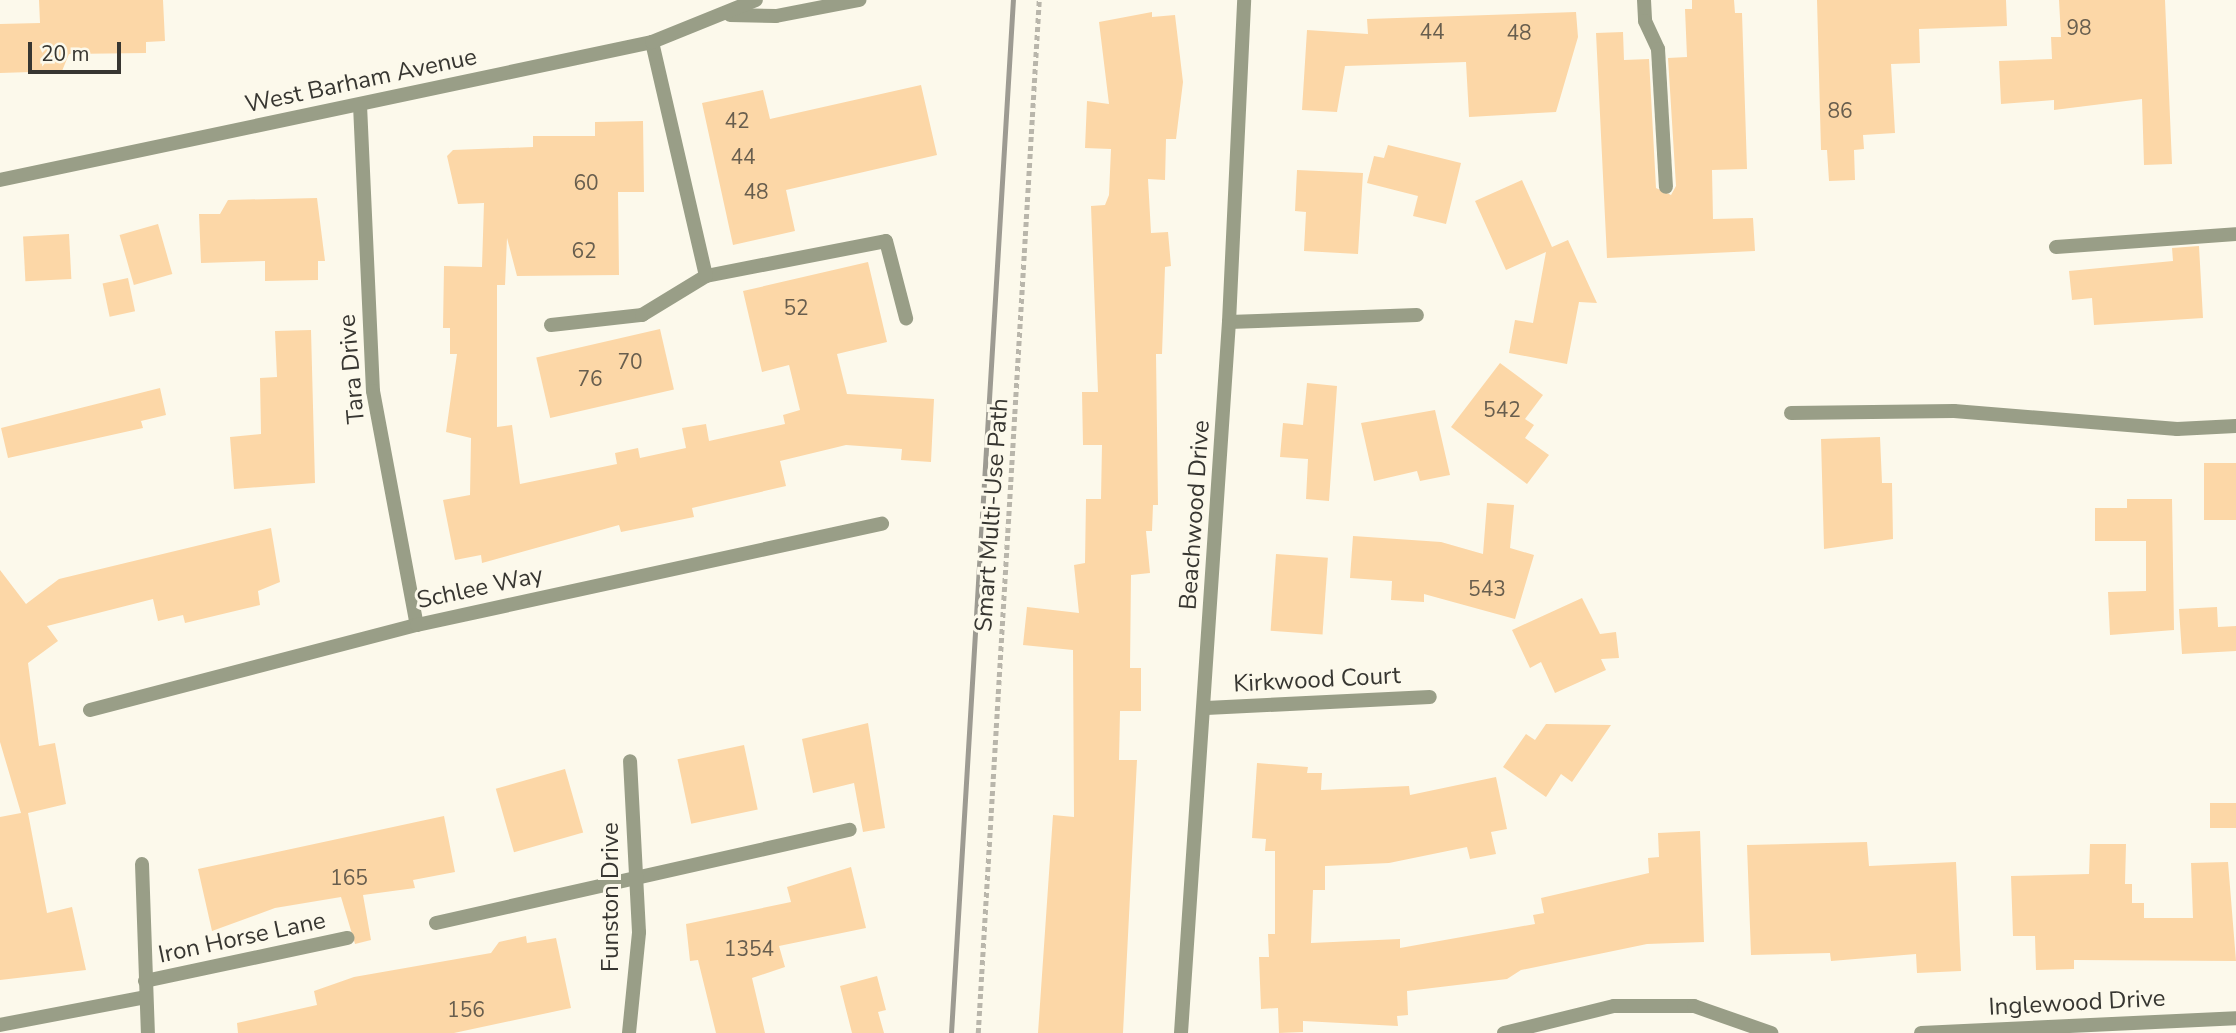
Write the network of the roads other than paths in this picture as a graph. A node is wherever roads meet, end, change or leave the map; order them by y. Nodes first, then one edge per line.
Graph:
1 (730, 0) edge
2 (756, 0) edge
3 (859, 0) edge
4 (1244, 0) edge
5 (1644, 0) edge
6 (729, 15) junction
7 (652, 42) junction
8 (360, 105) junction
9 (0, 180) edge
10 (1666, 187) dead end
11 (2236, 234) edge
12 (2056, 247) dead end
13 (706, 275) junction
14 (1417, 316) dead end
15 (906, 318) dead end
16 (1229, 322) junction
17 (551, 325) dead end
18 (1791, 413) dead end
19 (2236, 426) edge
20 (882, 524) dead end
21 (417, 625) junction
22 (1430, 697) dead end
23 (1206, 708) junction
24 (90, 710) dead end
25 (630, 761) dead end
26 (850, 830) dead end
27 (142, 864) dead end
28 (636, 880) junction
29 (436, 923) dead end
30 (347, 939) dead end
31 (145, 981) junction
32 (145, 997) junction
33 (2236, 1018) edge
34 (0, 1026) edge
35 (148, 1033) edge
36 (629, 1033) edge
37 (1181, 1033) edge
38 (1504, 1033) edge
39 (1771, 1033) edge
40 (1921, 1033) edge

1 - 6 street
2 - 6 street, West Barham Avenue
3 - 6 street, West Barham Avenue
4 - 16 street, Beachwood Drive
5 - 10 street
6 - 7 street, West Barham Avenue
7 - 8 street, West Barham Avenue
7 - 13 street
8 - 9 street, West Barham Avenue
8 - 21 street, Tara Drive
11 - 12 street
13 - 15 street
13 - 17 street
14 - 16 street
16 - 23 street, Beachwood Drive
18 - 19 street
20 - 21 street, Schlee Way
21 - 24 street, Schlee Way
22 - 23 street, Kirkwood Court
23 - 37 street, Beachwood Drive
25 - 28 street, Funston Drive
26 - 28 street
27 - 31 street
28 - 29 street
28 - 36 street, Funston Drive
30 - 31 street, Iron Horse Lane
31 - 32 street
32 - 34 street
32 - 35 street
33 - 40 street, Inglewood Drive
38 - 39 street

